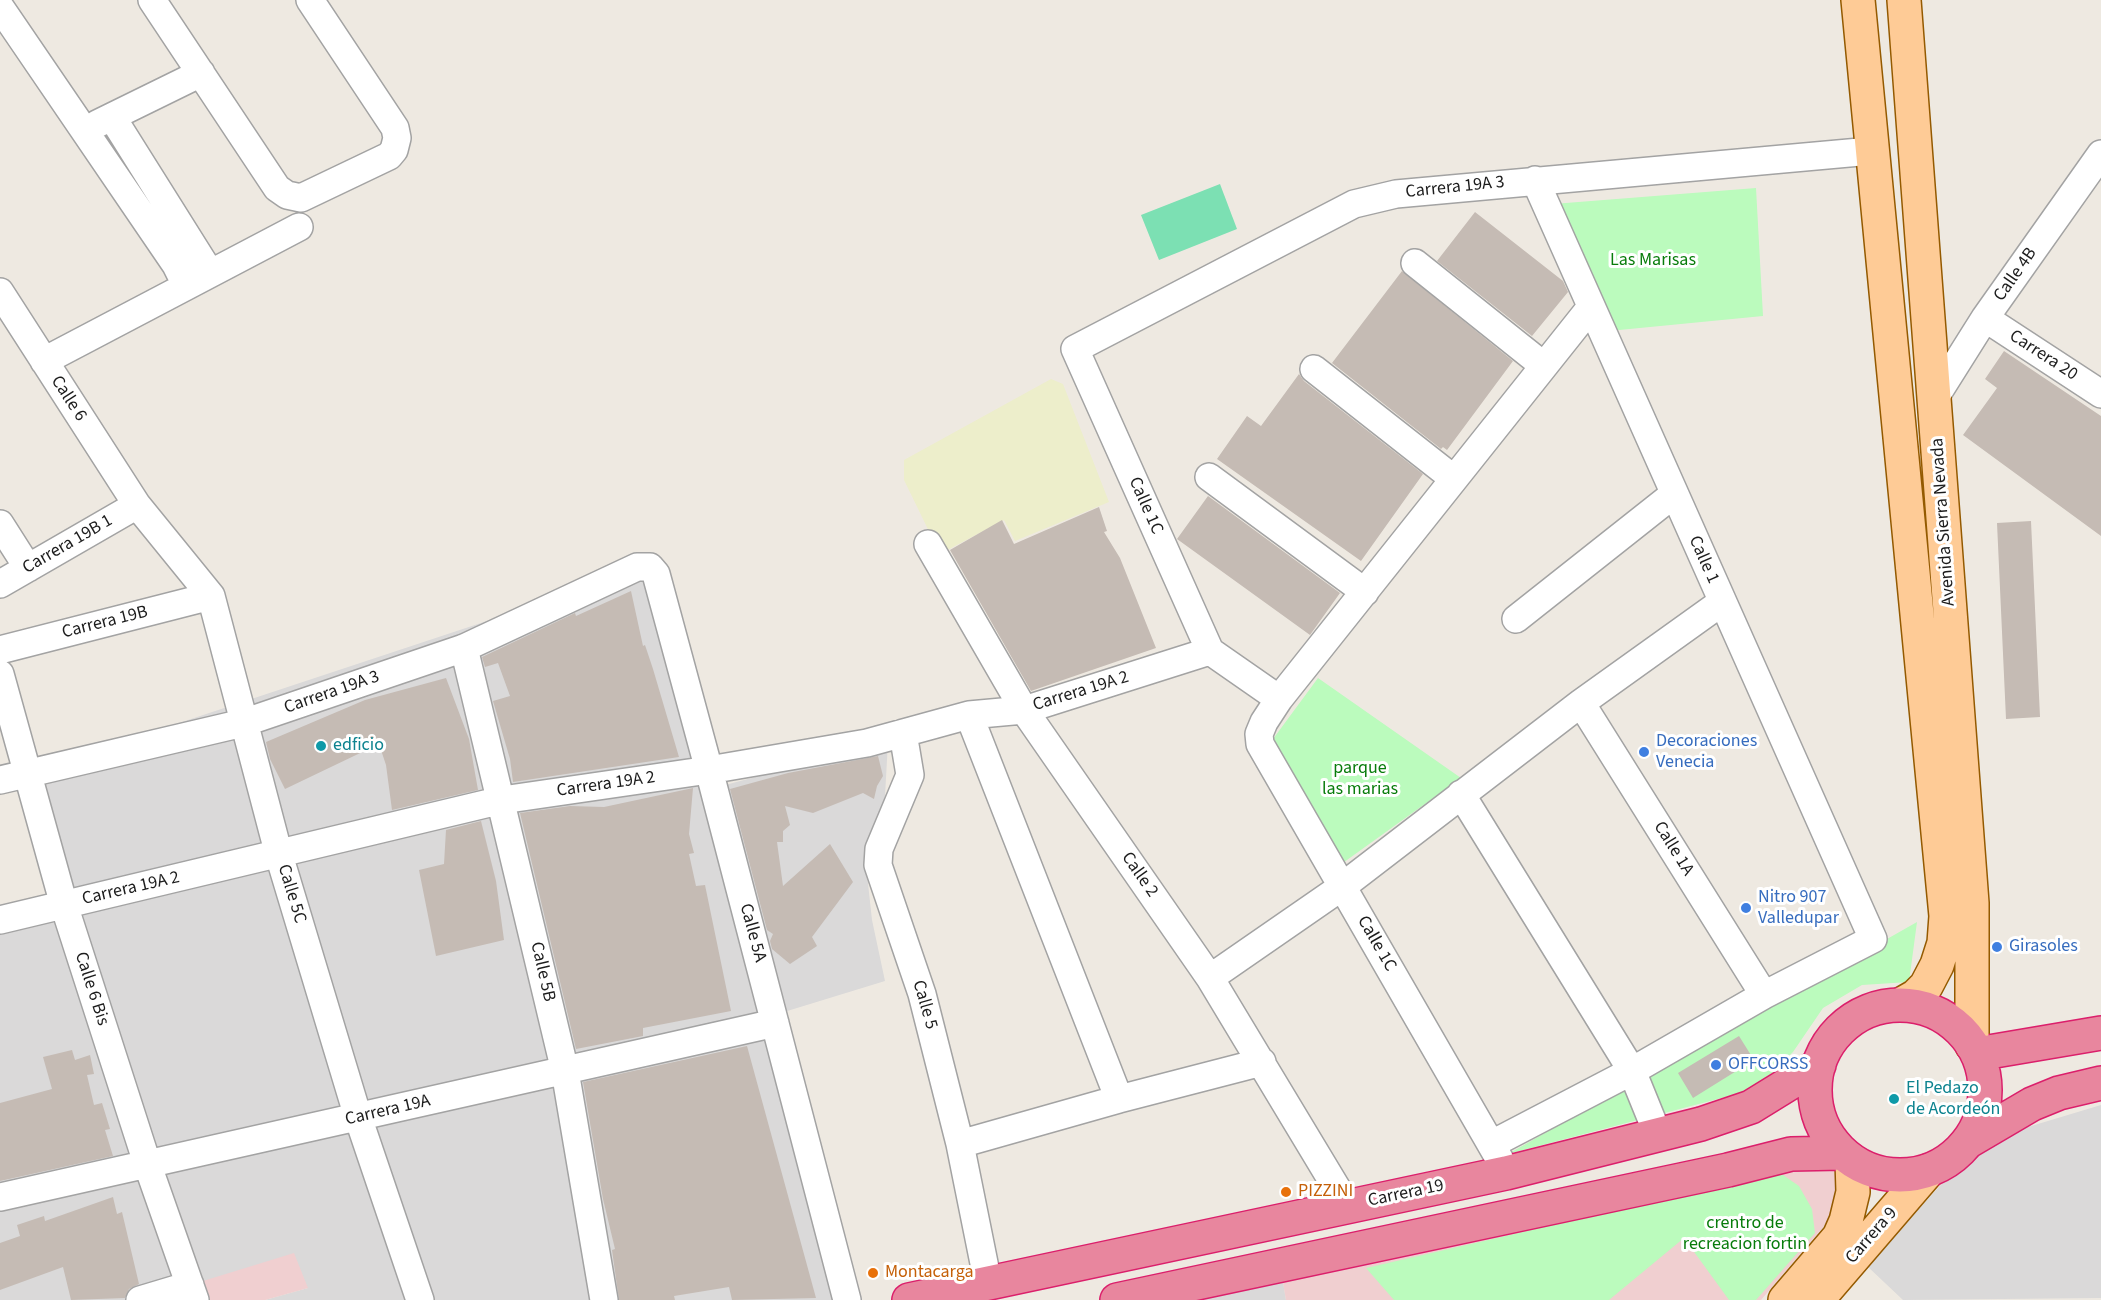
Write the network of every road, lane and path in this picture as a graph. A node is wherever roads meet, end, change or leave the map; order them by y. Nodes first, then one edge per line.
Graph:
1 (152, 0) edge
2 (310, 0) edge
3 (1858, 0) edge
4 (1905, 0) edge
5 (0, 7) edge
6 (201, 73) junction
7 (112, 117) junction
8 (84, 131) junction
9 (1871, 151) junction
10 (2101, 154) edge
11 (1535, 180) junction
12 (299, 227) dead end
13 (1414, 263) dead end
14 (210, 273) junction
15 (186, 285) junction
16 (0, 292) edge
17 (1591, 307) junction
18 (1985, 318) junction
19 (1075, 349) joint
20 (44, 361) junction
21 (1544, 366) junction
22 (1314, 369) dead end
23 (2101, 394) edge
24 (1934, 399) junction
25 (1209, 477) dead end
26 (1454, 479) junction
27 (1674, 494) junction
28 (137, 505) junction
29 (0, 524) edge
30 (928, 544) dead end
31 (650, 567) joint
32 (28, 568) junction
33 (0, 584) edge
34 (1365, 592) junction
35 (211, 596) junction
36 (1722, 602) junction
37 (1516, 619) dead end
38 (464, 648) junction
39 (0, 650) edge
40 (1210, 651) junction
41 (0, 674) edge
42 (1279, 699) junction
43 (1581, 703) junction
44 (1024, 710) junction
45 (969, 715) junction
46 (243, 723) junction
47 (903, 733) junction
48 (709, 770) junction
49 (28, 772) junction
50 (0, 780) edge
51 (1461, 794) junction
52 (502, 800) junction
53 (279, 855) junction
54 (1342, 886) junction
55 (63, 905) junction
56 (0, 920) edge
57 (1210, 978) junction
58 (1764, 995) junction
59 (1902, 1004) junction
60 (775, 1023) junction
61 (2101, 1034) edge
62 (1975, 1049) junction
63 (1262, 1062) junction
64 (1819, 1065) junction
65 (565, 1071) junction
66 (1632, 1071) junction
67 (2101, 1083) edge
68 (1119, 1099) junction
69 (358, 1117) junction
70 (1658, 1135) junction
71 (1969, 1141) junction
72 (960, 1144) junction
73 (1492, 1144) junction
74 (1847, 1157) junction
75 (148, 1166) junction
76 (1928, 1172) junction
77 (1506, 1173) junction
78 (0, 1197) edge
79 (1348, 1207) junction
80 (988, 1283) junction
81 (193, 1293) edge
82 (140, 1300) edge
83 (420, 1300) edge
84 (604, 1300) edge
85 (847, 1300) edge
86 (909, 1300) edge
87 (1117, 1300) edge
88 (1785, 1300) edge
89 (1817, 1300) edge

1 - 6 street
2 - 6 street
3 - 9 main road, Avenida Sierra Nevada
4 - 24 main road, Avenida Sierra Nevada
5 - 8 street
6 - 7 street
7 - 8 street
7 - 14 street
8 - 15 street
9 - 11 street, Carrera 19A 3
9 - 59 main road, Avenida Sierra Nevada
10 - 18 street, Calle 4B
11 - 17 street, Calle 1
11 - 19 street, Carrera 19A 3
12 - 14 street
13 - 21 street
14 - 15 street
15 - 20 street
16 - 20 street, Calle 6
17 - 21 street
17 - 27 street, Calle 1
18 - 23 street, Carrera 20
18 - 24 street, Calle 4B
19 - 40 street, Calle 1C
20 - 28 street, Calle 6
21 - 26 street
22 - 26 street
24 - 62 main road, Avenida Sierra Nevada
25 - 34 street
26 - 34 street
27 - 36 street, Calle 1
27 - 37 street
28 - 32 street, Carrera 19B 1
28 - 35 street, Calle 5C
29 - 32 street
30 - 44 street, Calle 2
31 - 38 street, Carrera 19A 3
31 - 48 street, Calle 5A
32 - 33 street, Carrera 19B 1
34 - 42 street
35 - 39 street, Carrera 19B
35 - 46 street, Calle 5C
36 - 43 street
36 - 58 street, Calle 1
38 - 46 street, Carrera 19A 3
38 - 52 street, Calle 5B
40 - 42 street
40 - 44 street, Carrera 19A 2
41 - 49 street, Calle 6 Bis
42 - 54 street, Calle 1C
43 - 51 street
43 - 58 street, Calle 1A
44 - 45 street, Carrera 19A 2
44 - 57 street, Calle 2
45 - 47 street, Carrera 19A 2
45 - 68 street
46 - 49 street, Carrera 19A 3
46 - 53 street, Calle 5C
47 - 48 street, Carrera 19A 2
47 - 72 street, Calle 5
48 - 52 street, Carrera 19A 2
48 - 60 street, Calle 5A
49 - 50 street, Carrera 19A 3
49 - 55 street, Calle 6 Bis
51 - 54 street
51 - 66 street
52 - 53 street, Carrera 19A 2
52 - 65 street, Calle 5B
53 - 55 street, Carrera 19A 2
53 - 69 street, Calle 5C
54 - 57 street
54 - 73 street, Calle 1C
55 - 56 street, Carrera 19A 2
55 - 75 street, Calle 6 Bis
57 - 63 street, Calle 2
58 - 66 street
59 - 62 highway
59 - 64 highway
60 - 65 street, Carrera 19A
60 - 85 street, Calle 5A
61 - 62 highway
62 - 71 highway
63 - 68 street
63 - 79 street, Calle 2
64 - 70 highway, Carrera 19
64 - 74 highway
65 - 69 street, Carrera 19A
65 - 84 street, Calle 5B
66 - 70 street
66 - 73 street
67 - 71 highway
68 - 72 street
69 - 75 street, Carrera 19A
69 - 83 street, Calle 5C
70 - 77 highway, Carrera 19
71 - 76 highway
72 - 80 street, Calle 5
73 - 77 street, Calle 1C
74 - 76 highway
74 - 87 highway
74 - 88 main road, Carrera 9
75 - 78 street, Carrera 19A
75 - 81 street, Calle 6 Bis
76 - 89 main road, Carrera 9
77 - 79 highway, Carrera 19
79 - 80 highway, Carrera 19
80 - 86 highway, Carrera 19
81 - 82 street

